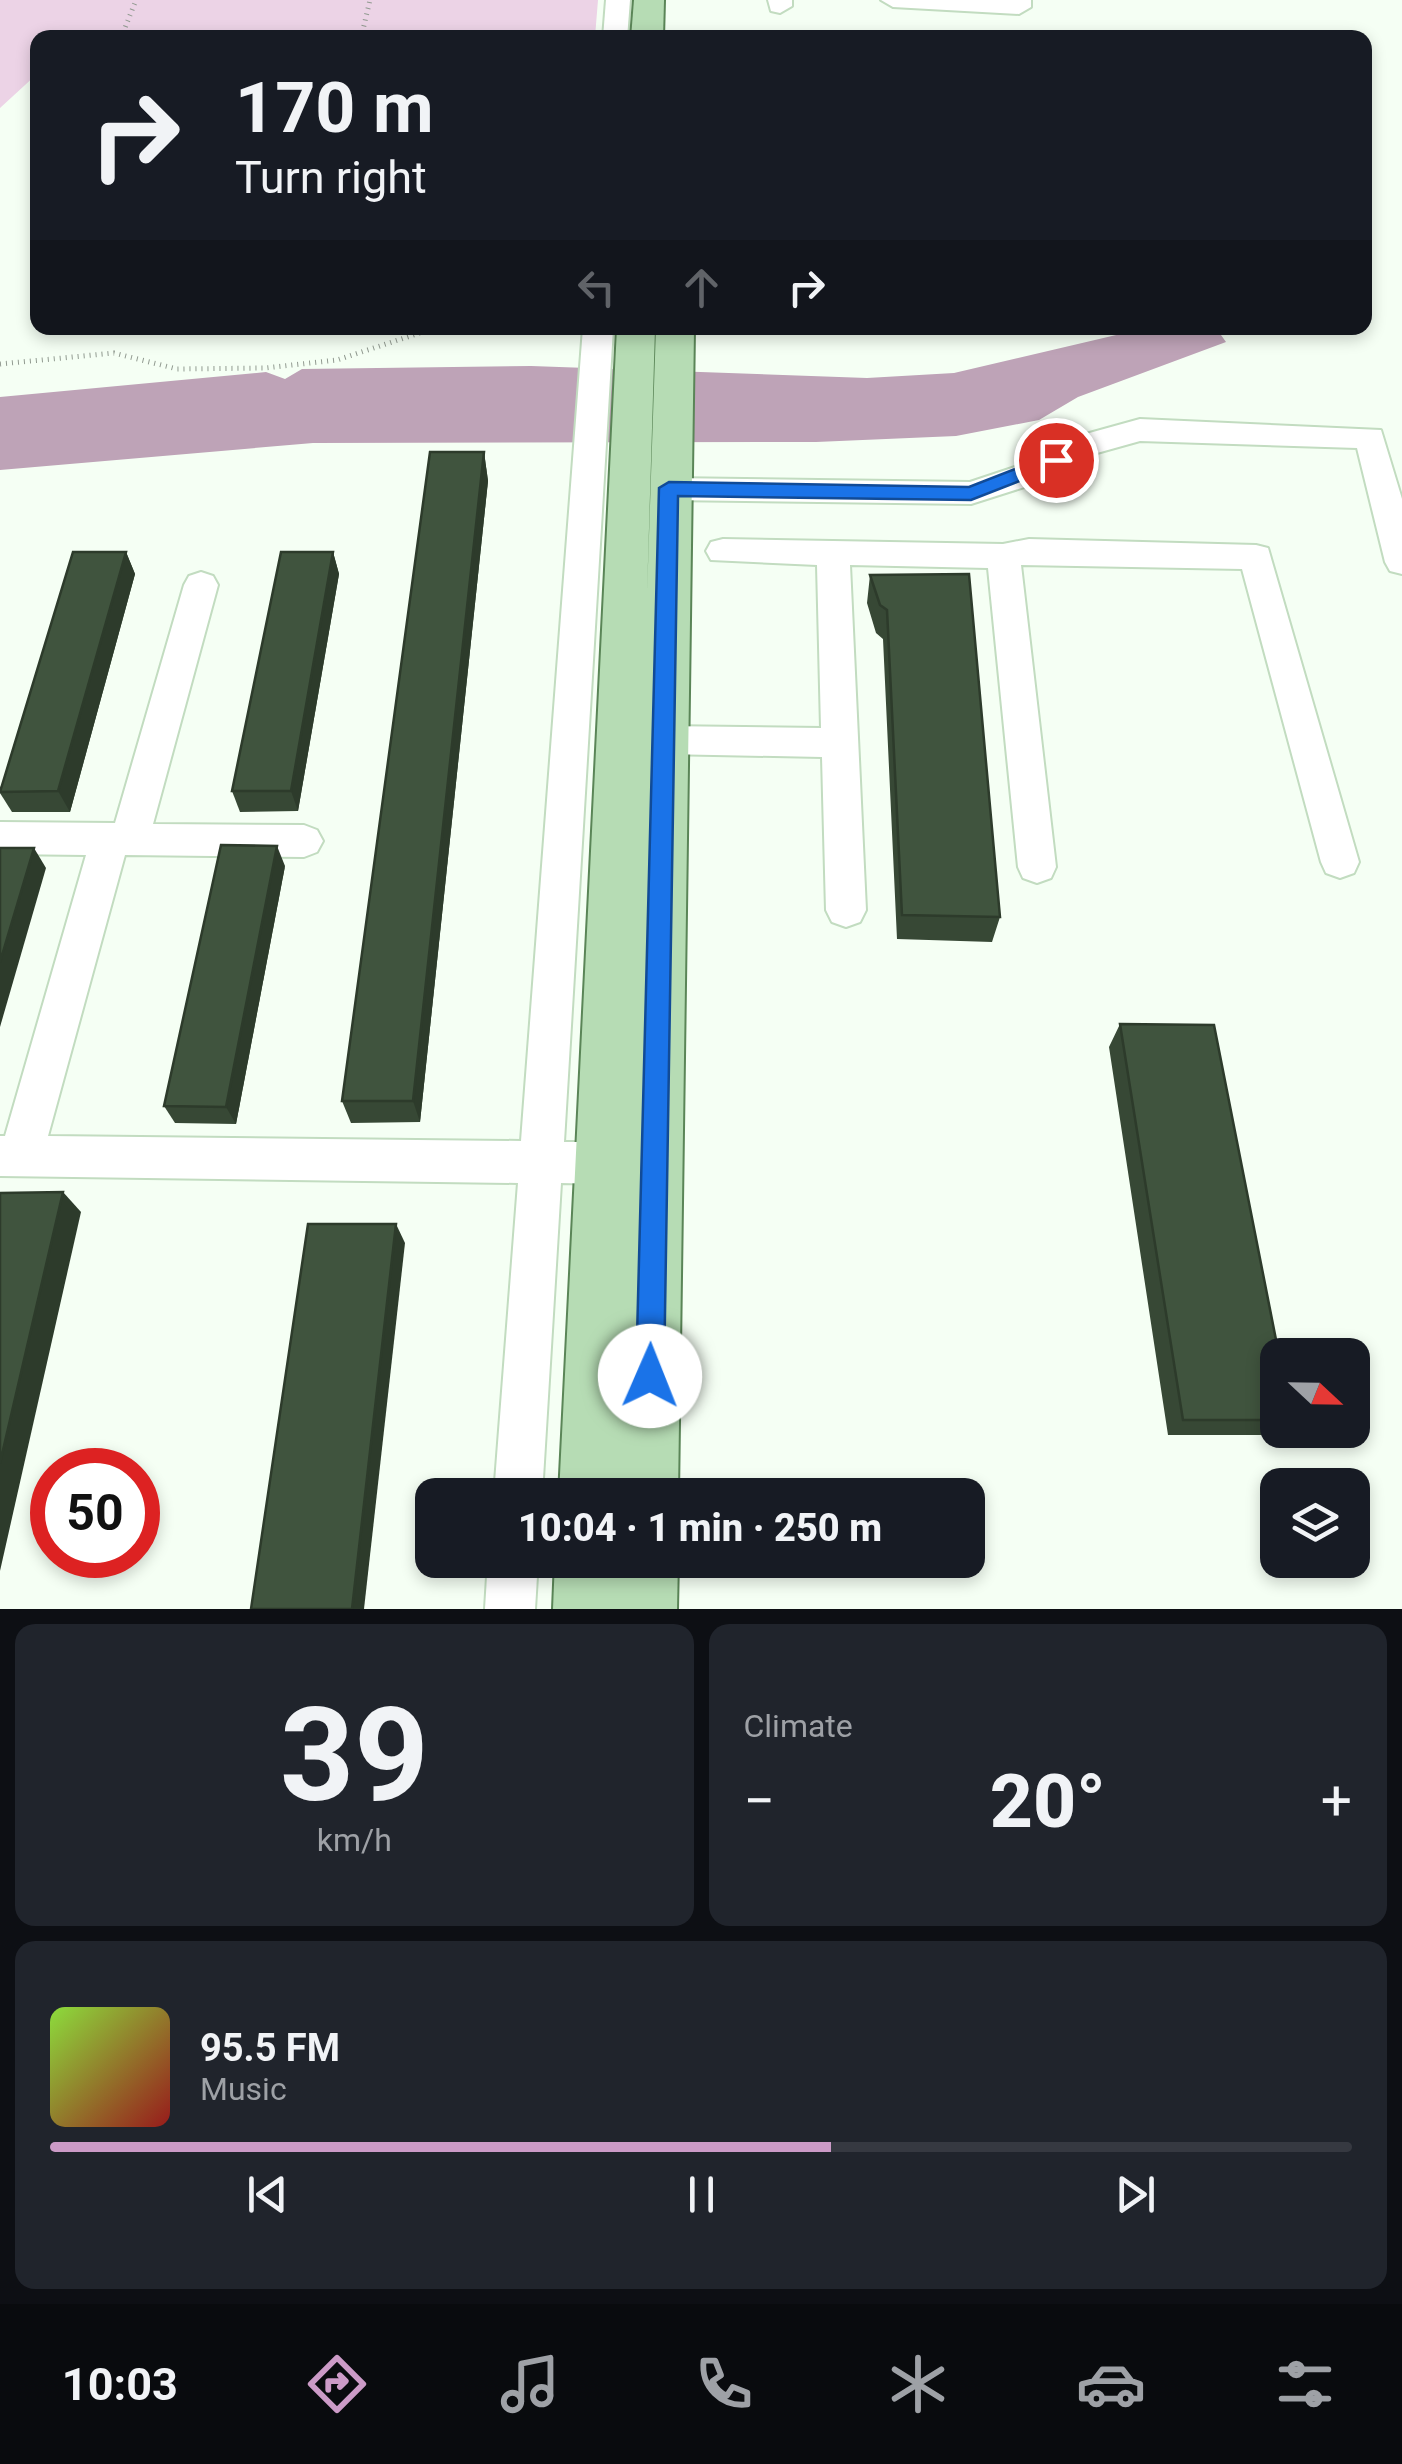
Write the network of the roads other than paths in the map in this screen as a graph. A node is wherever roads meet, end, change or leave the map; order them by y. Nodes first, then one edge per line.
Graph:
1 (618, 0) edge
2 (649, 0) edge
3 (892, 0) edge
4 (1019, 0) edge
5 (616, 30) edge
6 (647, 30) edge
7 (617, 341) edge
8 (675, 342) edge
9 (640, 464) junction
10 (723, 551) dead end
11 (834, 553) junction
12 (1002, 556) junction
13 (1402, 562) edge
14 (200, 584) dead end
15 (664, 740) junction
16 (840, 743) junction
17 (0, 838) edge
18 (120, 839) junction
19 (304, 840) dead end
20 (1340, 862) dead end
21 (1037, 867) dead end
22 (846, 910) dead end
23 (10, 1156) edge
24 (540, 1162) junction
25 (603, 1163) junction
26 (519, 1478) edge
27 (591, 1478) edge
28 (647, 1478) edge
29 (513, 1578) edge
30 (586, 1578) edge
31 (646, 1578) edge
32 (510, 1609) edge
33 (585, 1609) edge
34 (645, 1609) edge

1 - 5 street
2 - 6 main road
3 - 4 street
7 - 9 main road
8 - 9 main road
9 - 13 street
9 - 15 main road
9 - 24 street
9 - 25 main road
10 - 11 street
11 - 12 street
11 - 16 street
12 - 20 street
12 - 21 street
14 - 18 street
15 - 16 street
15 - 28 main road
16 - 22 street
17 - 18 street
18 - 19 street
18 - 23 street
23 - 24 street
24 - 25 street
24 - 26 street
25 - 27 main road
29 - 32 street
30 - 33 main road
31 - 34 main road

